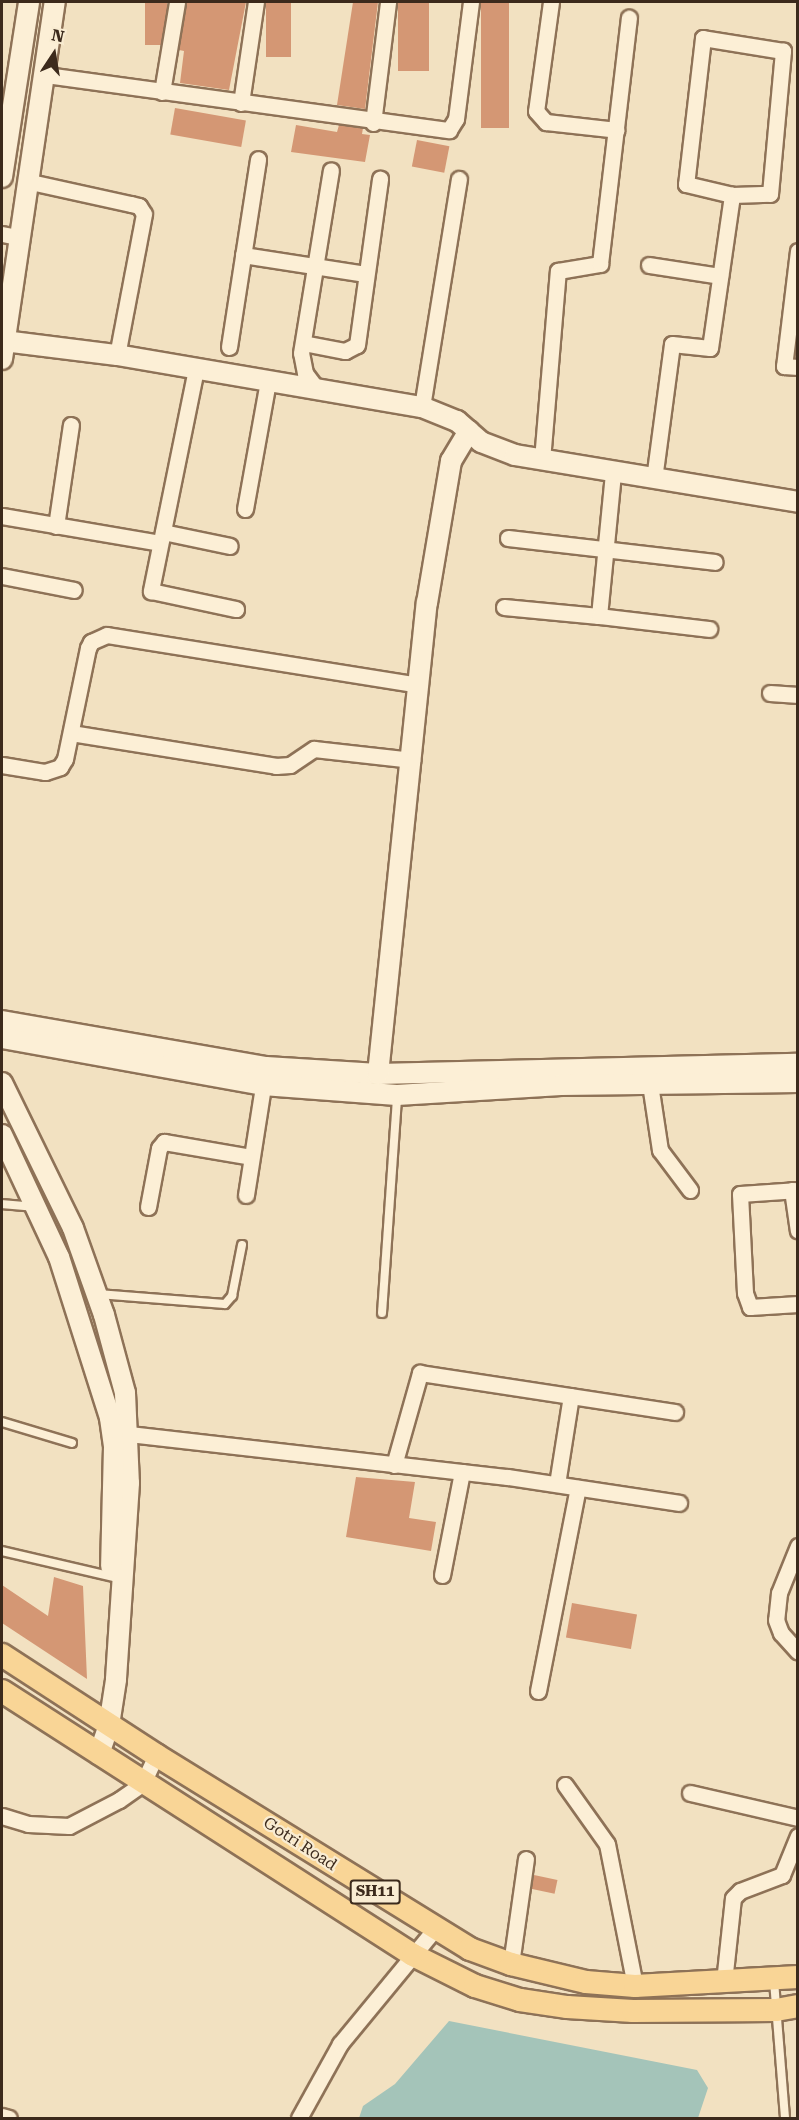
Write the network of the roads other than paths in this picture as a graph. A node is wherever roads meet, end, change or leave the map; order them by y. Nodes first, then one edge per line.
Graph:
1 (29, 2) edge
2 (55, 2) edge
3 (177, 2) edge
4 (256, 2) edge
5 (388, 2) edge
6 (471, 2) edge
7 (551, 2) edge
8 (629, 18) dead end
9 (46, 75) junction
10 (162, 92) junction
11 (242, 103) junction
12 (373, 123) junction
13 (617, 130) junction
14 (258, 159) dead end
15 (331, 170) dead end
16 (2, 177) edge
17 (380, 179) dead end
18 (459, 179) dead end
19 (26, 182) junction
20 (732, 195) junction
21 (10, 236) edge
22 (798, 251) edge
23 (243, 255) junction
24 (649, 265) dead end
25 (316, 267) junction
26 (366, 274) junction
27 (720, 276) junction
28 (303, 343) junction
29 (229, 347) dead end
30 (2, 351) edge
31 (117, 355) junction
32 (798, 368) edge
33 (196, 369) junction
34 (268, 381) junction
35 (316, 389) junction
36 (422, 407) junction
37 (71, 424) dead end
38 (469, 431) junction
39 (542, 460) junction
40 (613, 472) junction
41 (654, 479) junction
42 (798, 502) edge
43 (245, 509) dead end
44 (2, 516) edge
45 (56, 526) junction
46 (162, 538) junction
47 (508, 538) dead end
48 (231, 546) dead end
49 (606, 548) junction
50 (715, 562) dead end
51 (2, 576) edge
52 (74, 590) dead end
53 (504, 607) dead end
54 (236, 609) dead end
55 (599, 616) junction
56 (709, 629) dead end
57 (419, 685) junction
58 (770, 693) dead end
59 (798, 695) edge
60 (71, 734) junction
61 (412, 760) junction
62 (2, 765) edge
63 (2, 1021) edge
64 (2, 1038) edge
65 (798, 1064) edge
66 (385, 1073) junction
67 (265, 1076) junction
68 (798, 1082) edge
69 (2, 1083) edge
70 (650, 1084) junction
71 (397, 1095) junction
72 (2, 1135) edge
73 (251, 1156) junction
74 (690, 1190) dead end
75 (795, 1190) edge
76 (246, 1195) dead end
77 (2, 1204) edge
78 (148, 1207) dead end
79 (36, 1208) junction
80 (798, 1231) edge
81 (242, 1245) dead end
82 (96, 1294) junction
83 (798, 1304) edge
84 (382, 1313) dead end
85 (571, 1396) junction
86 (675, 1412) dead end
87 (2, 1422) edge
88 (129, 1434) junction
89 (72, 1443) dead end
90 (394, 1465) junction
91 (462, 1472) junction
92 (557, 1484) junction
93 (578, 1488) junction
94 (679, 1503) dead end
95 (798, 1545) edge
96 (2, 1551) edge
97 (442, 1575) dead end
98 (117, 1578) junction
99 (798, 1652) edge
100 (2, 1655) edge
101 (2, 1691) edge
102 (538, 1691) dead end
103 (102, 1720) junction
104 (91, 1749) junction
105 (156, 1755) junction
106 (143, 1783) junction
107 (565, 1785) dead end
108 (690, 1793) dead end
109 (2, 1816) edge
110 (798, 1818) edge
111 (798, 1836) edge
112 (526, 1859) dead end
113 (434, 1930) junction
114 (413, 1955) junction
115 (511, 1964) junction
116 (798, 1977) edge
117 (774, 1981) junction
118 (724, 1982) junction
119 (635, 1986) junction
120 (787, 2008) edge
121 (2, 2116) edge
122 (9, 2118) edge
123 (299, 2118) edge
124 (785, 2118) edge

1 - 16 street
2 - 9 street
3 - 10 street
4 - 11 street
5 - 12 street
6 - 12 street
7 - 13 street
8 - 13 street
9 - 10 street
9 - 19 street
10 - 11 street
11 - 12 street
13 - 39 street
14 - 23 street
15 - 25 street
17 - 26 street
18 - 36 street
19 - 21 street
19 - 31 street
20 - 20 street
20 - 27 street
21 - 30 street
22 - 32 street
23 - 25 street
23 - 29 street
24 - 27 street
25 - 26 street
25 - 28 street
26 - 28 street
27 - 41 street
28 - 35 street
30 - 31 street
31 - 33 street
33 - 34 street
33 - 46 street
34 - 35 street
34 - 43 street
35 - 36 street
36 - 38 street
37 - 45 street
38 - 39 street
38 - 57 street
39 - 40 street
40 - 41 street
40 - 49 street
41 - 42 street
44 - 45 street
45 - 46 street
46 - 48 street
46 - 54 street
47 - 49 street
49 - 50 street
49 - 55 street
51 - 52 street
53 - 55 street
55 - 56 street
57 - 60 street
57 - 61 street
58 - 59 street
60 - 61 street
60 - 62 street
61 - 66 street
63 - 67 street
64 - 67 street
65 - 66 street
66 - 67 street
66 - 71 lane
67 - 71 street
67 - 73 street
68 - 70 street
69 - 82 street
70 - 71 street
70 - 74 street
71 - 84 lane
72 - 79 street
73 - 76 street
73 - 78 street
75 - 80 street
75 - 83 street
77 - 79 lane
79 - 98 street
81 - 82 lane
82 - 88 street
85 - 86 street
85 - 90 street
85 - 92 street
87 - 89 lane
88 - 90 street
88 - 98 street
90 - 91 street
91 - 92 street
91 - 97 street
92 - 93 street
93 - 94 street
93 - 102 street
95 - 99 street
96 - 98 lane
98 - 103 street
100 - 103 main road, Gotri Road / SH11
101 - 104 main road, Gotri Road / SH11
103 - 104 street
103 - 105 main road, Gotri Road / SH11
104 - 106 main road, Gotri Road / SH11
105 - 106 street
105 - 113 main road, Gotri Road / SH11
106 - 109 street
106 - 114 main road, Gotri Road / SH11
107 - 119 street
108 - 110 street
111 - 118 street
112 - 115 street
113 - 114 street
113 - 115 main road, Gotri Road / SH11
114 - 120 main road, Gotri Road / SH11
114 - 123 street
115 - 119 main road, Gotri Road / SH11
116 - 117 main road, Gotri Road / SH11
117 - 118 main road, Gotri Road / SH11
117 - 120 lane
118 - 119 main road, Gotri Road / SH11
120 - 124 lane
121 - 122 street

